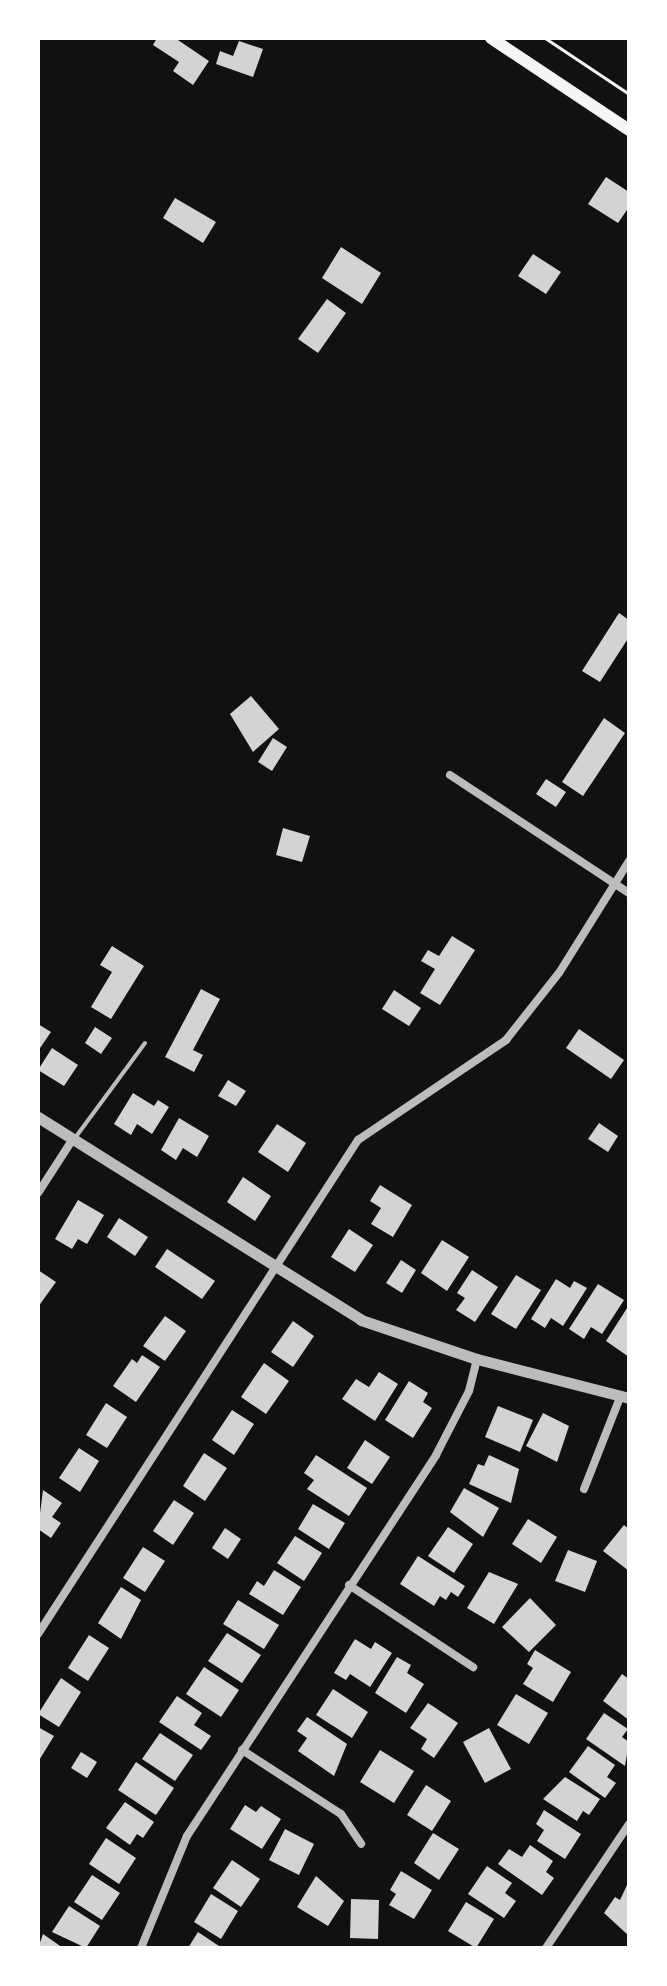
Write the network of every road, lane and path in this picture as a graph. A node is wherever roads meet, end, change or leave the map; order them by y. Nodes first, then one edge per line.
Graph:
1 (491, 38) edge
2 (545, 38) edge
3 (629, 94) edge
4 (629, 130) edge
5 (450, 775) dead end
6 (629, 861) edge
7 (614, 884) junction
8 (629, 893) edge
9 (145, 1043) dead end
10 (38, 1117) edge
11 (73, 1139) junction
12 (38, 1193) edge
13 (276, 1269) junction
14 (477, 1359) junction
15 (625, 1396) edge
16 (584, 1489) dead end
17 (349, 1585) junction
18 (38, 1634) edge
19 (473, 1667) dead end
20 (242, 1750) junction
21 (628, 1829) edge
22 (361, 1844) dead end
23 (141, 1948) edge
24 (546, 1948) edge

1 - 4 main road
2 - 3 path
5 - 7 street
6 - 7 street
7 - 8 street
7 - 13 street
9 - 11 lane
10 - 11 street
11 - 12 street
11 - 13 street
13 - 14 street
13 - 18 street
14 - 15 street
14 - 17 street
15 - 16 street
17 - 19 street
17 - 20 street
20 - 22 street
20 - 23 street
21 - 24 street

